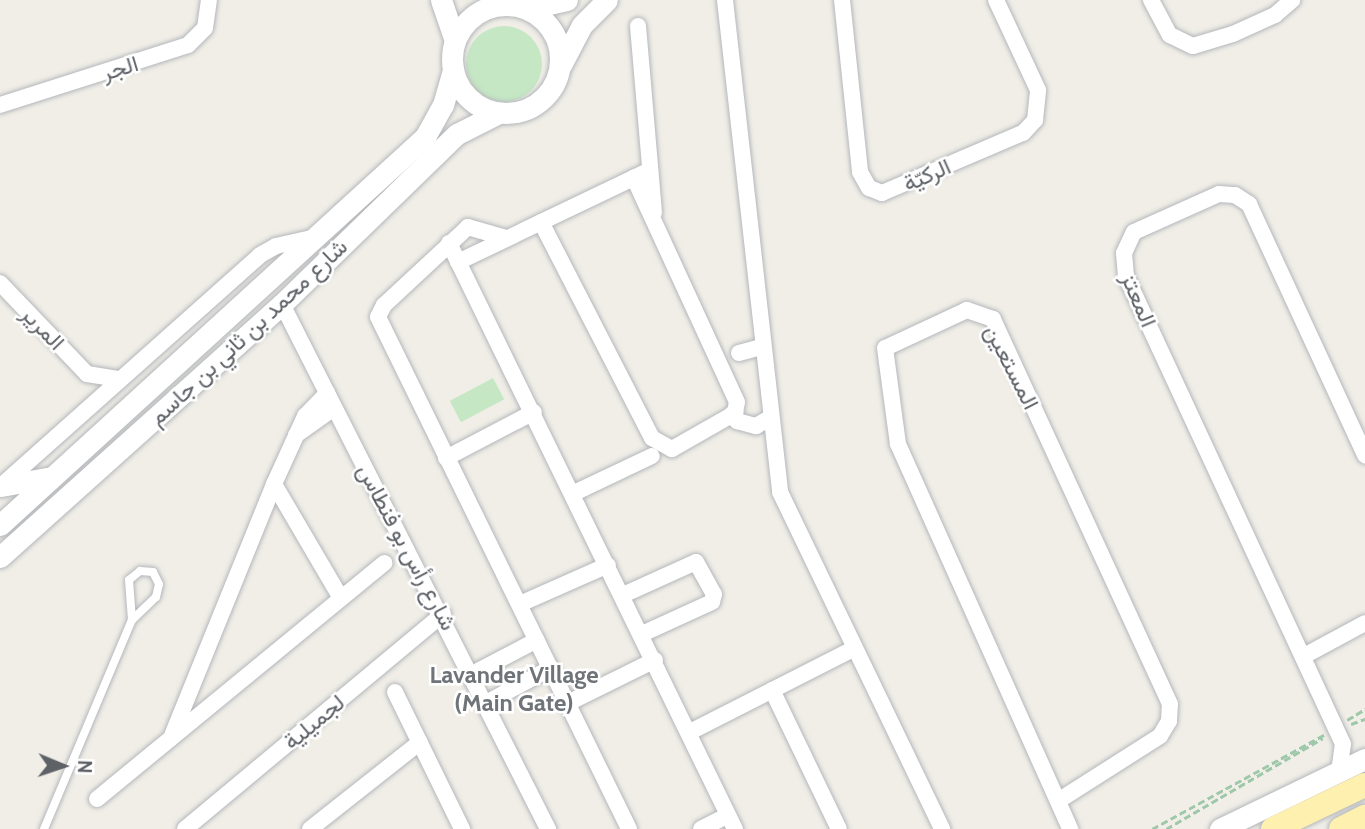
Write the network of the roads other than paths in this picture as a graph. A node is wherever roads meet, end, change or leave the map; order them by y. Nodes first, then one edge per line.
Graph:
1 (209, 0) edge
2 (442, 0) edge
3 (566, 0) edge
4 (607, 0) edge
5 (725, 0) edge
6 (842, 0) edge
7 (996, 0) edge
8 (1152, 0) edge
9 (1292, 0) edge
10 (509, 5) edge
11 (638, 26) dead end
12 (455, 41) junction
13 (560, 67) junction
14 (453, 69) junction
15 (0, 105) edge
16 (499, 113) junction
17 (650, 170) junction
18 (634, 178) junction
19 (541, 222) junction
20 (656, 233) junction
21 (316, 237) junction
22 (506, 237) junction
23 (449, 243) junction
24 (458, 262) junction
25 (0, 283) edge
26 (282, 304) junction
27 (762, 347) junction
28 (738, 353) dead end
29 (87, 374) junction
30 (118, 379) junction
31 (327, 393) junction
32 (88, 406) junction
33 (334, 408) junction
34 (534, 412) junction
35 (732, 414) junction
36 (770, 418) junction
37 (296, 435) junction
38 (1365, 455) edge
39 (652, 456) dead end
40 (446, 458) junction
41 (52, 477) junction
42 (274, 484) junction
43 (1, 486) edge
44 (574, 493) junction
45 (0, 525) edge
46 (0, 557) edge
47 (384, 563) dead end
48 (608, 565) junction
49 (623, 595) junction
50 (341, 598) junction
51 (520, 604) junction
52 (443, 614) junction
53 (132, 620) junction
54 (1365, 623) edge
55 (642, 634) junction
56 (537, 640) junction
57 (853, 649) junction
58 (1304, 656) junction
59 (656, 660) junction
60 (551, 668) junction
61 (472, 674) junction
62 (772, 690) junction
63 (395, 692) dead end
64 (568, 703) junction
65 (486, 704) junction
66 (690, 732) junction
67 (170, 738) junction
68 (420, 741) junction
69 (1343, 744) junction
70 (1365, 757) edge
71 (1339, 772) junction
72 (1365, 785) edge
73 (97, 799) dead end
74 (1058, 800) junction
75 (1365, 817) edge
76 (732, 822) edge
77 (44, 829) edge
78 (185, 829) edge
79 (310, 829) edge
80 (462, 829) edge
81 (548, 829) edge
82 (629, 829) edge
83 (701, 829) edge
84 (839, 829) edge
85 (942, 829) edge
86 (1070, 829) edge
87 (1220, 829) edge
88 (1273, 829) edge
89 (1341, 829) edge

1 - 15 street, الجر
2 - 12 main road
3 - 10 main road
4 - 13 main road
5 - 27 street
6 - 7 street, الركيّة
8 - 9 street
10 - 12 main road
10 - 13 main road
11 - 17 street
12 - 14 main road
13 - 16 main road
14 - 16 main road
14 - 21 main road, شارع محمد بن ثاني بن جاسم
16 - 26 main road, شارع محمد بن ثاني بن جاسم
17 - 18 street
17 - 20 street
18 - 19 street
18 - 20 street
19 - 22 street
19 - 35 street
20 - 35 street
21 - 30 street, شارع محمد بن ثاني بن جاسم
21 - 41 main road, شارع محمد بن ثاني بن جاسم
22 - 23 street
22 - 24 street
23 - 24 street
23 - 40 street
24 - 34 street
25 - 29 street, المرير
26 - 31 street, شارع رأس بو فنطاس
26 - 46 main road, شارع محمد بن ثاني بن جاسم
27 - 28 street
27 - 36 street
29 - 30 street
29 - 32 street
30 - 32 street, شارع محمد بن ثاني بن جاسم
31 - 33 street, شارع رأس بو فنطاس
31 - 37 street
32 - 43 street, شارع محمد بن ثاني بن جاسم
33 - 37 street
33 - 52 street, شارع رأس بو فنطاس
34 - 40 street
34 - 44 street
35 - 36 street
36 - 57 street
37 - 42 street
38 - 58 street, المعتز
39 - 44 street
40 - 51 street
41 - 43 main road
41 - 45 main road, شارع محمد بن ثاني بن جاسم
42 - 50 street
42 - 67 street
44 - 48 street
47 - 50 street
48 - 49 street
48 - 51 street
49 - 55 street
49 - 55 street
50 - 67 street
51 - 56 street
52 - 61 street, شارع رأس بو فنطاس
52 - 78 street, لجميلية
53 - 53 lane
53 - 77 lane
54 - 58 street
55 - 59 street
56 - 60 street
56 - 61 street
57 - 62 street
57 - 85 street
58 - 69 street, المعتز
59 - 64 street
59 - 66 street
60 - 64 street
60 - 65 street
61 - 65 street, شارع رأس بو فنطاس
62 - 66 street
62 - 84 street
63 - 68 street
64 - 82 street
65 - 81 street, شارع رأس بو فنطاس
66 - 76 street
67 - 73 street
68 - 79 street
68 - 80 street
69 - 70 street
69 - 71 street
70 - 71 main road
71 - 87 main road
72 - 88 main road
74 - 74 street, المستعين
74 - 86 street, المستعين
75 - 89 main road
76 - 83 street

